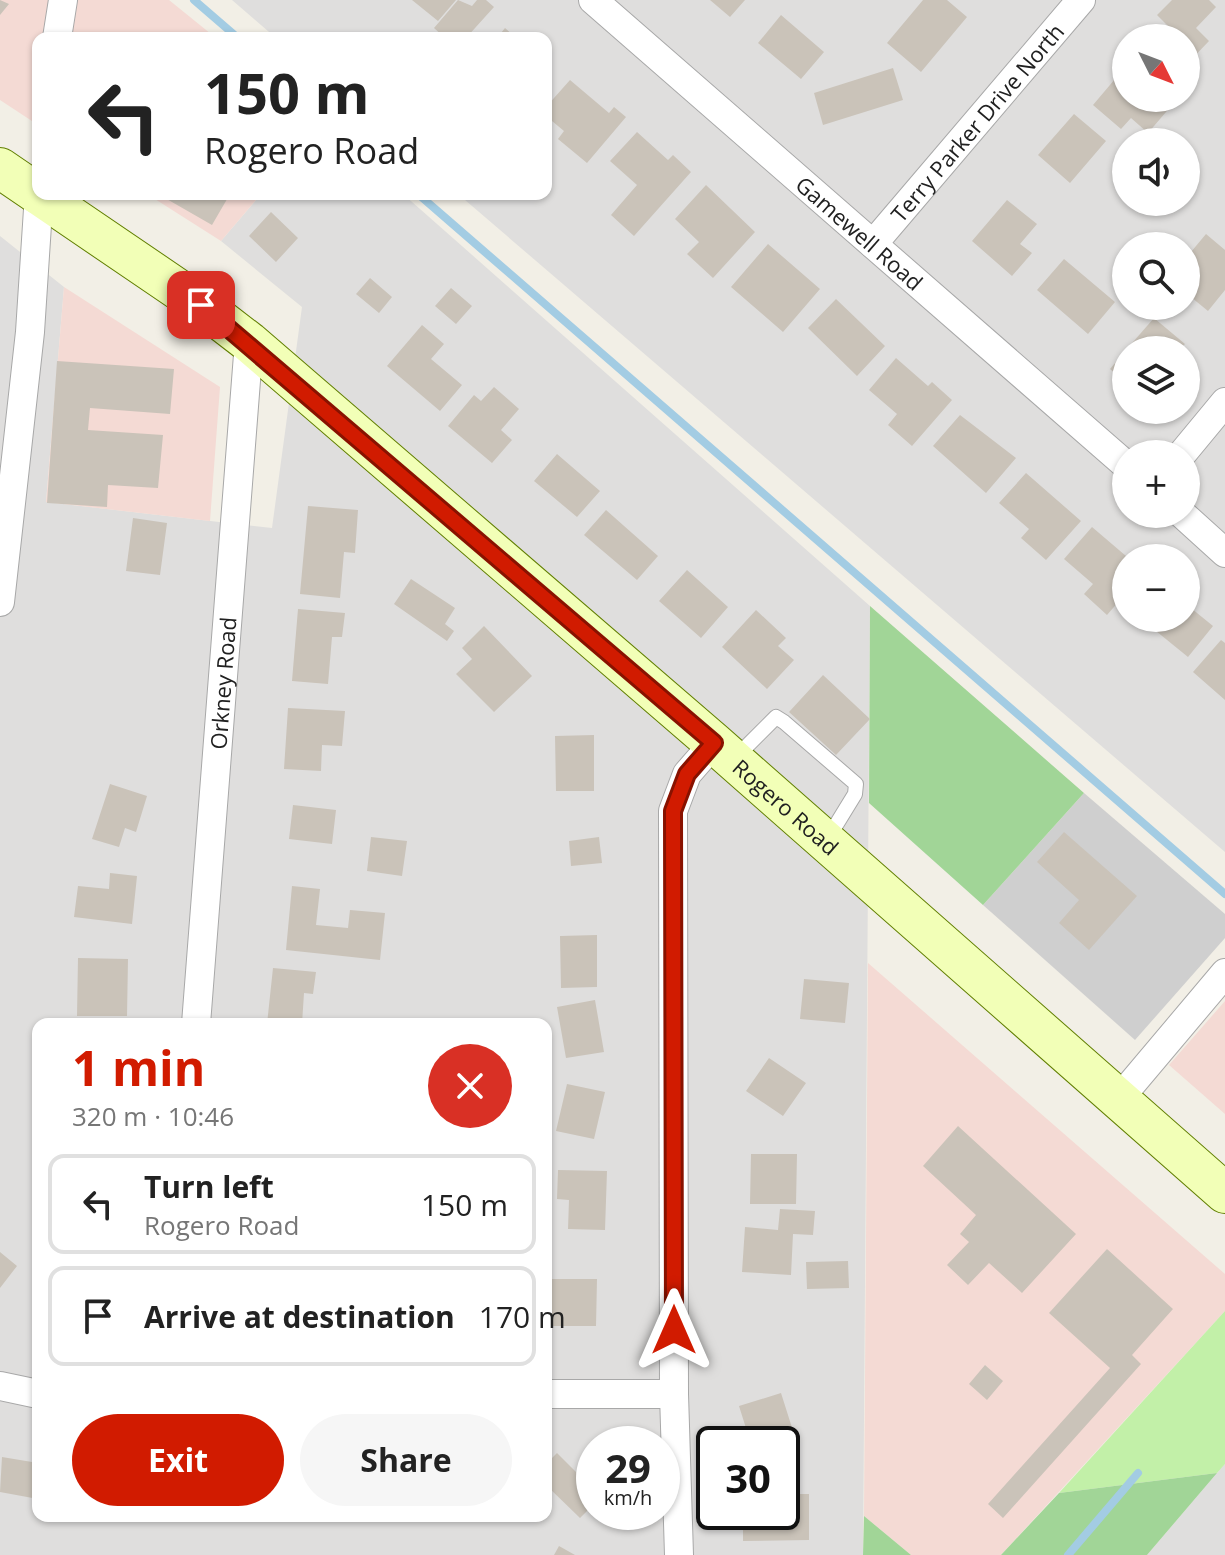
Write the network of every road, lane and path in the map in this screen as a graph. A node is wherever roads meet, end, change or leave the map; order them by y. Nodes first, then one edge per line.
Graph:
1 (63, 0) edge
2 (593, 0) edge
3 (1081, 0) edge
4 (58, 32) edge
5 (0, 168) edge
6 (32, 190) edge
7 (38, 200) edge
8 (47, 200) edge
9 (873, 244) junction
10 (249, 342) junction
11 (1225, 402) edge
12 (1194, 440) edge
13 (1112, 453) edge
14 (1197, 528) edge
15 (1225, 553) edge
16 (0, 602) edge
17 (724, 751) junction
18 (826, 842) junction
19 (1225, 973) edge
20 (196, 1018) edge
21 (1118, 1100) junction
22 (1225, 1193) edge
23 (0, 1386) edge
24 (32, 1393) edge
25 (552, 1394) edge
26 (674, 1394) junction
27 (679, 1555) edge

1 - 4 street
2 - 9 street, Gamewell Road
3 - 9 street, Terry Parker Drive North
5 - 6 main road, Rogero Road
7 - 16 street
8 - 10 main road, Rogero Road
9 - 13 street, Gamewell Road
10 - 17 main road, Rogero Road
10 - 20 street, Orkney Road
11 - 12 street
14 - 15 street
17 - 18 main road, Rogero Road
17 - 18 lane
17 - 26 street
18 - 21 main road, Rogero Road
19 - 21 street
21 - 22 main road, Rogero Road
23 - 24 street
25 - 26 street
26 - 27 street

